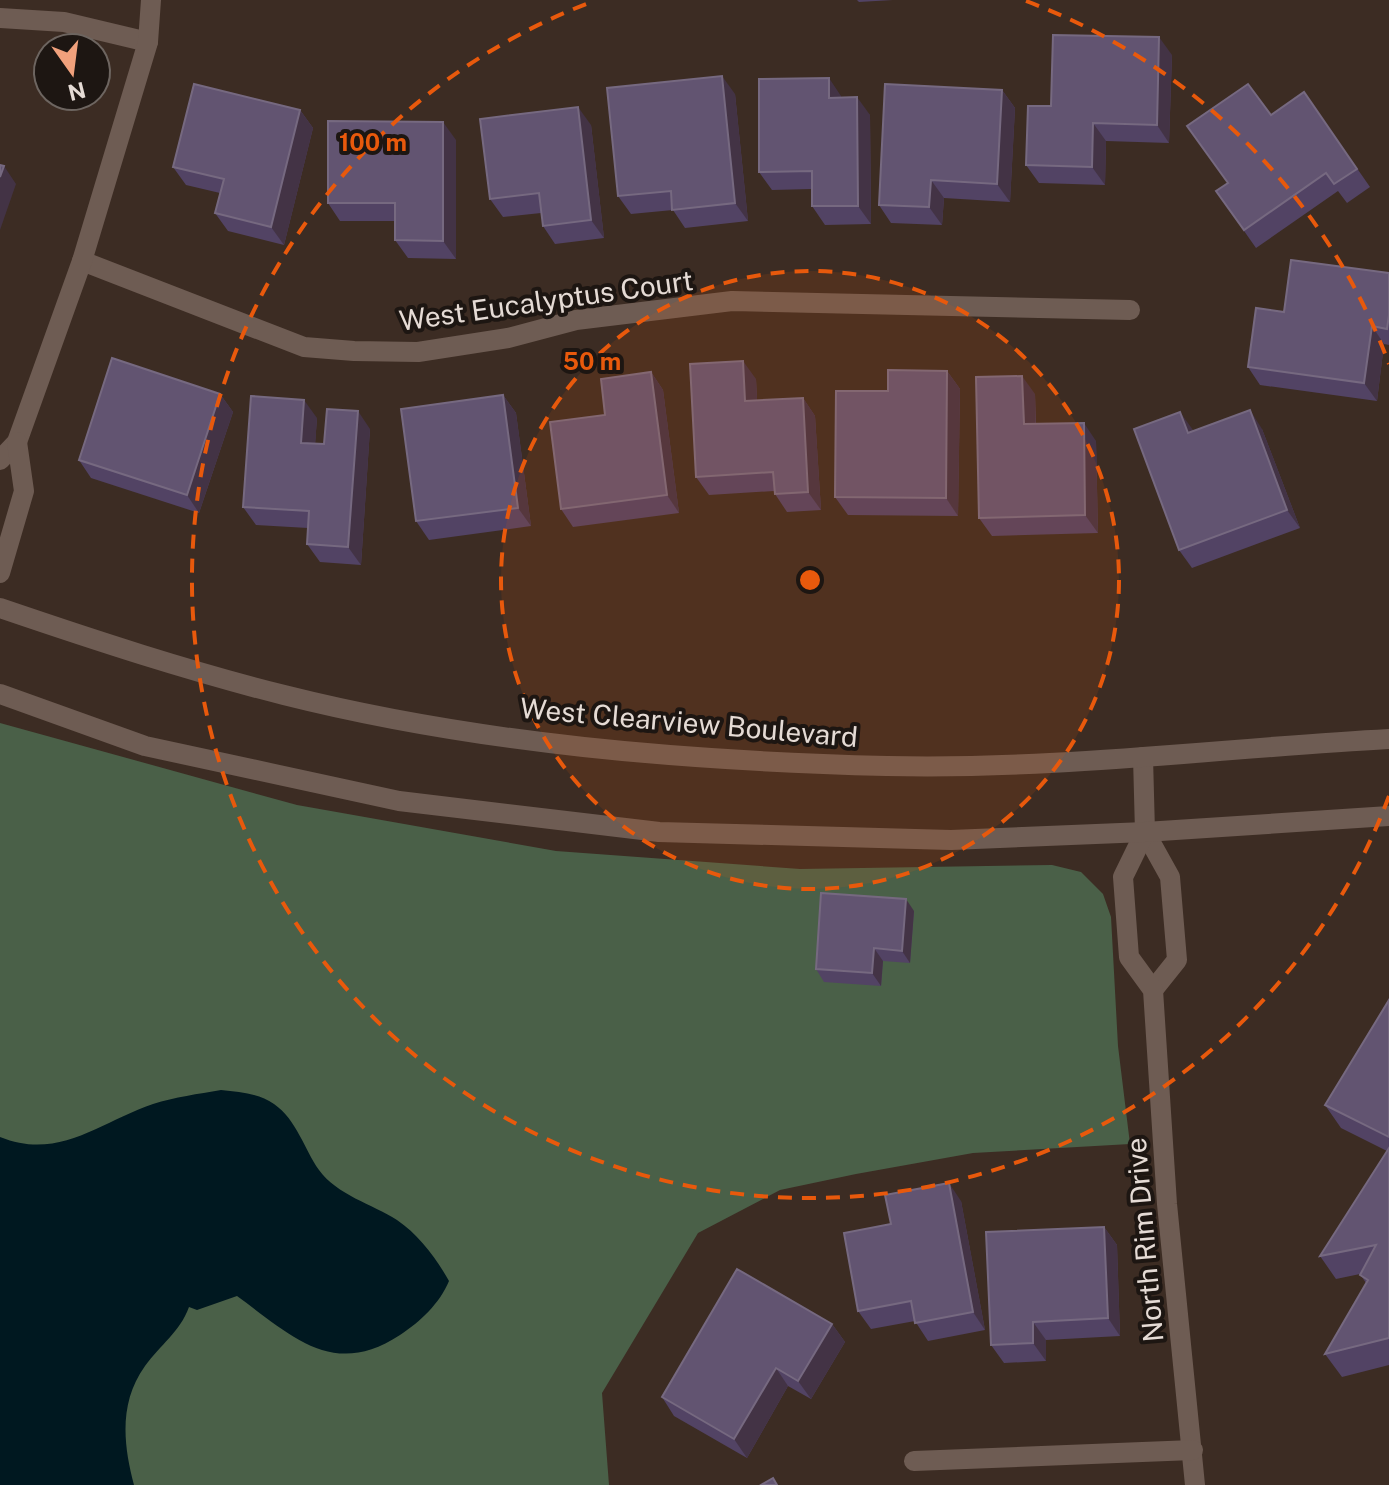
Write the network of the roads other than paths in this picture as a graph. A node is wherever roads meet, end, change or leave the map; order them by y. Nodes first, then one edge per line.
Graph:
1 (151, 0) edge
2 (0, 18) edge
3 (148, 42) junction
4 (82, 261) junction
5 (1130, 310) dead end
6 (17, 442) junction
7 (0, 460) edge
8 (0, 573) edge
9 (0, 608) edge
10 (0, 694) edge
11 (1389, 739) edge
12 (1143, 757) junction
13 (1389, 816) edge
14 (1145, 832) junction
15 (1153, 990) junction
16 (1193, 1450) junction
17 (914, 1461) dead end
18 (1195, 1485) edge

1 - 3 street
2 - 3 street
3 - 4 street
4 - 5 street, West Eucalyptus Court
4 - 6 street
6 - 7 street
6 - 8 street
9 - 12 street, West Clearview Boulevard
10 - 14 street
11 - 12 street, West Clearview Boulevard
12 - 14 street
13 - 14 street
14 - 15 street
14 - 15 street
15 - 16 street, North Rim Drive
16 - 17 street
16 - 18 street, North Rim Drive

